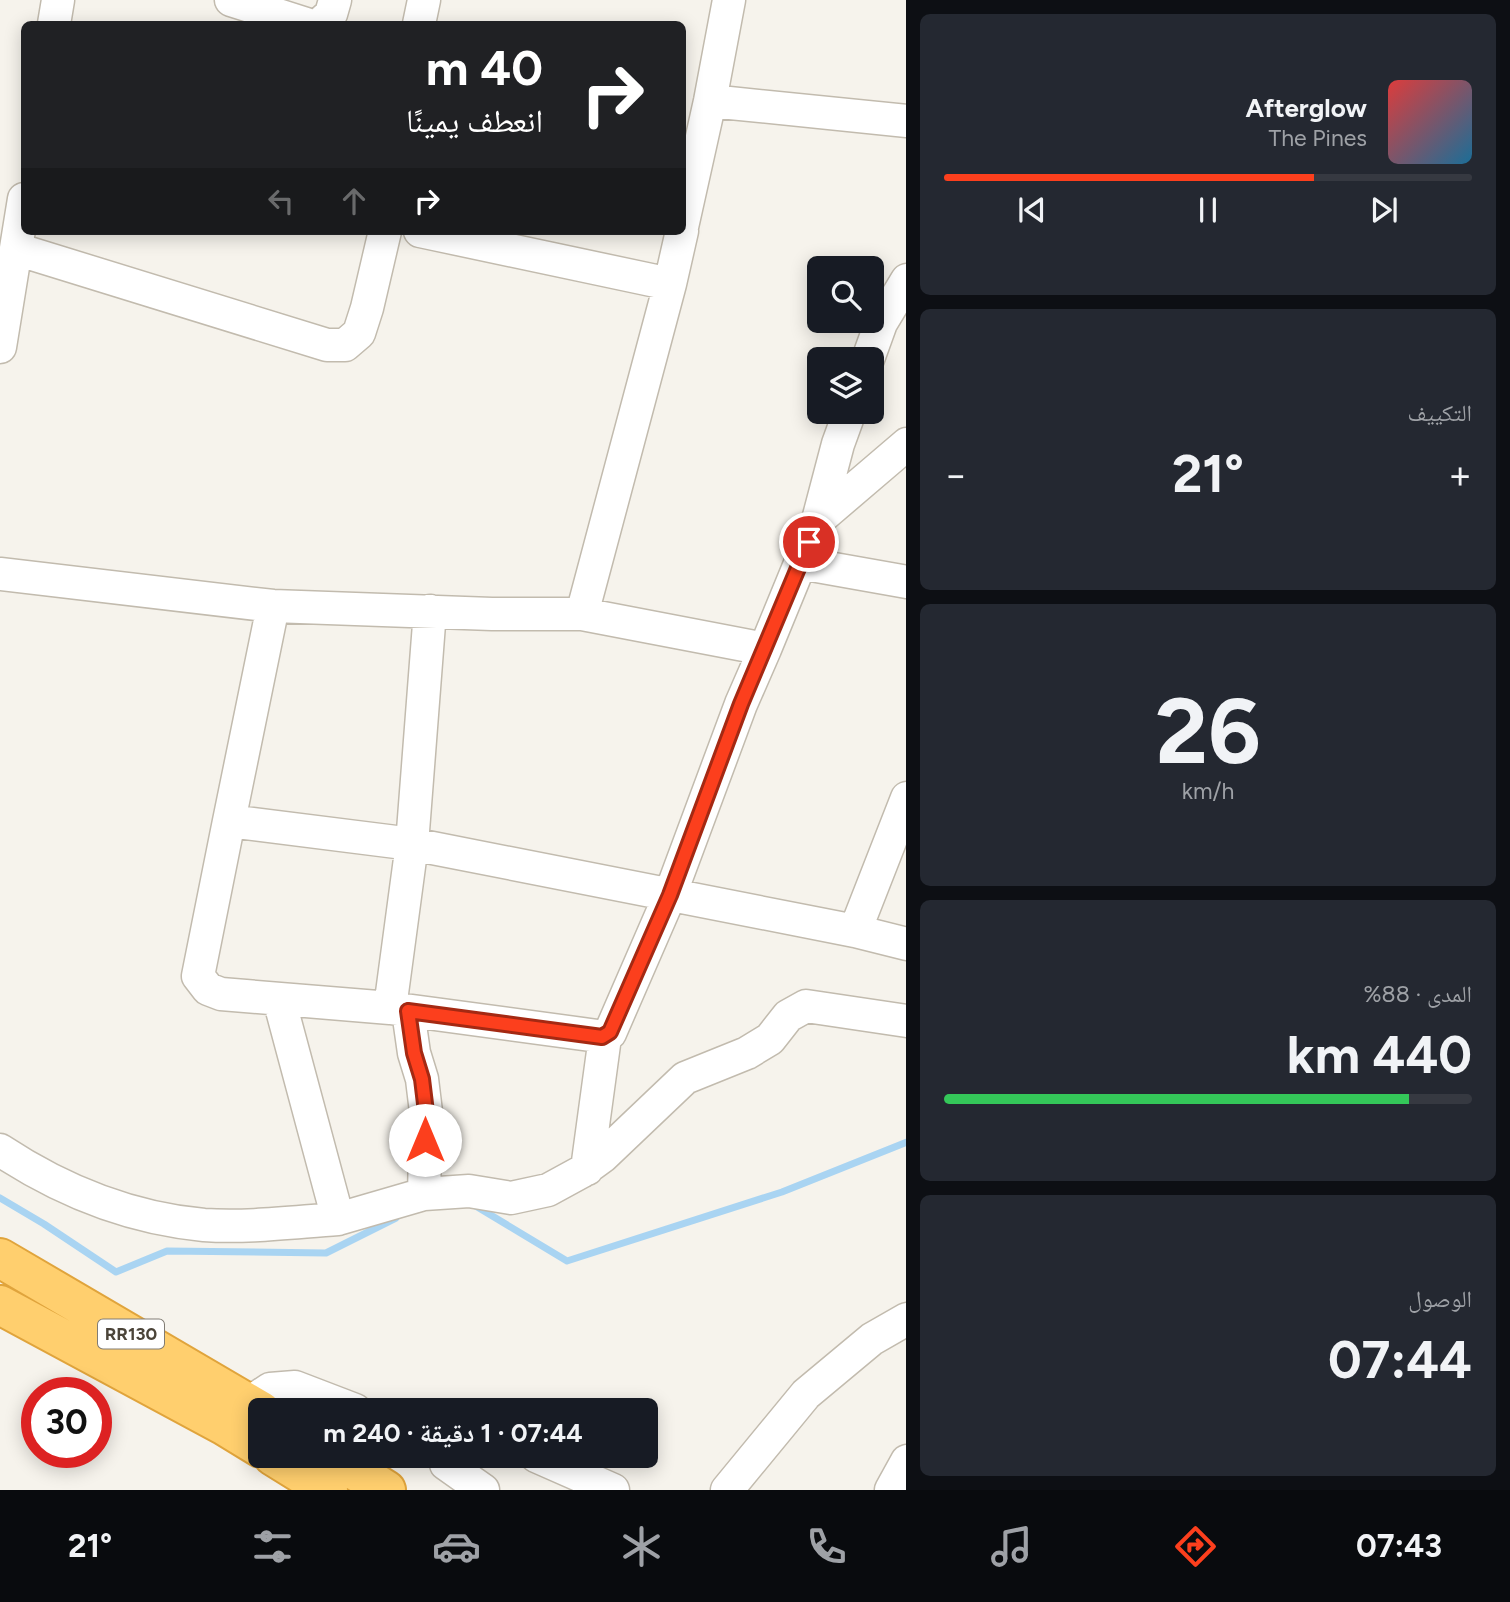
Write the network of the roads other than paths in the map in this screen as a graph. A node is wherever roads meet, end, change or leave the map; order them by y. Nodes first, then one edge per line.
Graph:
1 (58, 0) edge
2 (231, 0) edge
3 (335, 0) edge
4 (424, 0) edge
5 (729, 0) edge
6 (54, 21) edge
7 (297, 21) edge
8 (323, 21) edge
9 (420, 21) edge
10 (710, 101) junction
11 (906, 121) edge
12 (686, 211) edge
13 (21, 218) edge
14 (384, 235) edge
15 (439, 235) edge
16 (681, 235) edge
17 (16, 249) junction
18 (906, 280) edge
19 (670, 284) junction
20 (0, 347) edge
21 (872, 347) edge
22 (845, 424) edge
23 (906, 443) edge
24 (818, 520) junction
25 (800, 564) junction
26 (0, 574) edge
27 (906, 582) edge
28 (273, 606) junction
29 (430, 611) junction
30 (582, 614) junction
31 (765, 649) junction
32 (906, 798) edge
33 (229, 821) junction
34 (412, 845) junction
35 (670, 895) junction
36 (855, 931) junction
37 (906, 944) edge
38 (279, 999) junction
39 (399, 1009) junction
40 (906, 1021) edge
41 (605, 1037) junction
42 (0, 1150) edge
43 (586, 1169) junction
44 (424, 1194) junction
45 (338, 1219) junction
46 (0, 1258) edge
47 (0, 1305) edge
48 (906, 1319) edge
49 (262, 1398) edge
50 (324, 1398) edge
51 (248, 1403) edge
52 (248, 1440) edge
53 (906, 1461) edge
54 (292, 1468) edge
55 (351, 1468) edge
56 (459, 1468) edge
57 (563, 1468) edge
58 (328, 1490) edge
59 (386, 1490) edge
60 (483, 1490) edge
61 (613, 1490) edge
62 (727, 1490) edge
63 (891, 1490) edge

1 - 6 street
2 - 7 street
3 - 8 street
4 - 9 street
5 - 10 street
10 - 11 street
10 - 12 street
13 - 17 street
14 - 17 street
15 - 19 street
16 - 19 street
17 - 20 street
18 - 21 street
19 - 30 street
22 - 24 street
23 - 24 street
24 - 25 street
25 - 27 street
25 - 31 street
26 - 28 street
28 - 29 street
28 - 33 street
29 - 30 street
29 - 34 street
30 - 31 street
31 - 35 street
32 - 36 street
33 - 34 street
33 - 38 street
34 - 35 street
34 - 39 street
35 - 36 street
35 - 41 street
36 - 37 street
38 - 39 street
38 - 45 street
39 - 41 street
39 - 44 street
40 - 43 street
41 - 43 street
42 - 45 street
43 - 44 street
44 - 45 street
46 - 51 highway, RR130
47 - 52 highway, RR130
48 - 62 street
49 - 50 street
53 - 63 street
54 - 58 highway
55 - 59 highway
56 - 60 street
57 - 61 street

